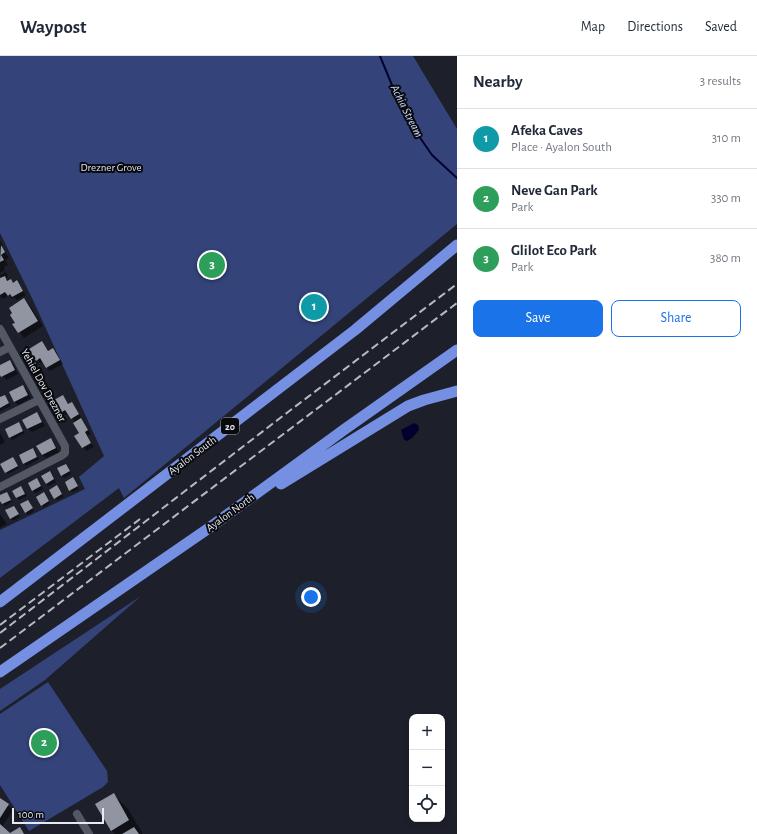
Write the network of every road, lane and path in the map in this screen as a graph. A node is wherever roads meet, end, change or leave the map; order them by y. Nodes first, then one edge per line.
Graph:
1 (457, 245) edge
2 (0, 329) edge
3 (10, 347) junction
4 (457, 350) edge
5 (0, 352) edge
6 (457, 390) edge
7 (39, 400) junction
8 (0, 419) edge
9 (0, 486) edge
10 (209, 528) junction
11 (0, 602) edge
12 (0, 672) edge
13 (77, 814) dead end
14 (89, 834) edge

1 - 11 highway, Ayalon South / 20
2 - 3 street, Yehiel Dov Drezner
3 - 5 street
3 - 7 street, Yehiel Dov Drezner
4 - 10 highway, Ayalon North
6 - 10 highway
7 - 8 street
7 - 9 street, Yehiel Dov Drezner
10 - 12 highway, Ayalon North
13 - 14 street

